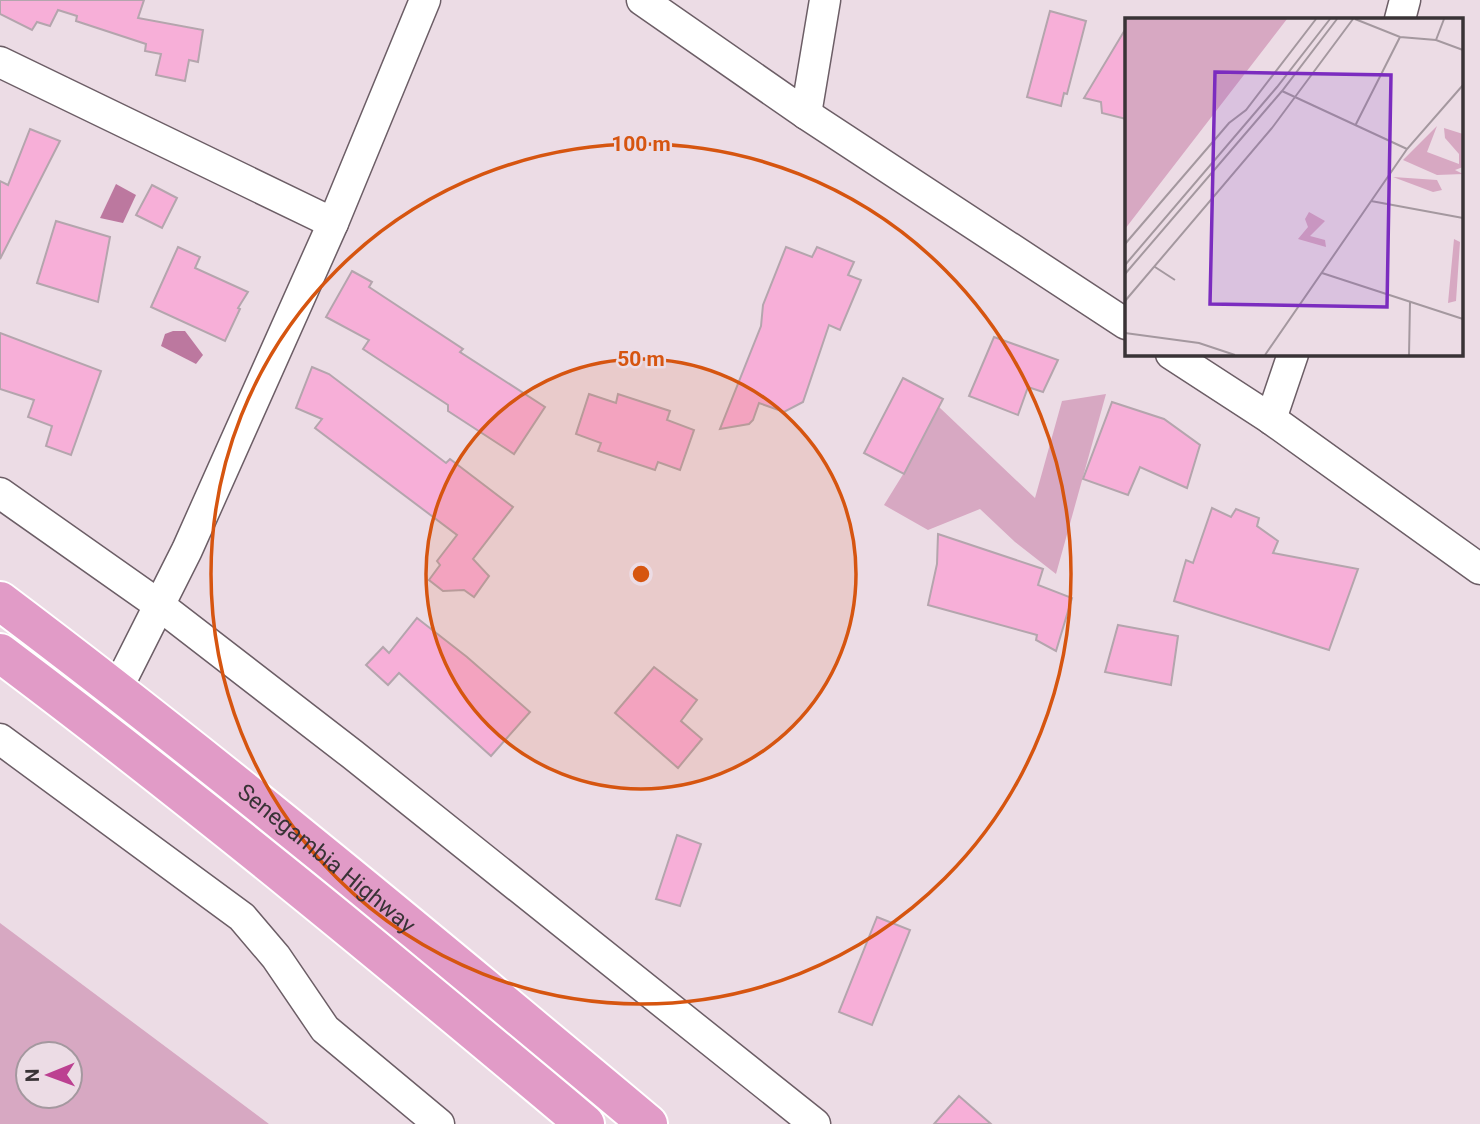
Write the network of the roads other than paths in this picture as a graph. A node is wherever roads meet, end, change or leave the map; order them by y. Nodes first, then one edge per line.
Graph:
1 (425, 0) edge
2 (642, 0) edge
3 (825, 0) edge
4 (1405, 0) edge
5 (1400, 18) edge
6 (0, 62) edge
7 (806, 114) junction
8 (332, 223) junction
9 (1125, 323) edge
10 (1173, 355) edge
11 (1293, 355) edge
12 (1271, 419) junction
13 (0, 494) edge
14 (1480, 569) edge
15 (0, 601) edge
16 (159, 605) junction
17 (0, 653) edge
18 (117, 689) junction
19 (0, 739) edge
20 (439, 1124) edge
21 (585, 1124) edge
22 (648, 1124) edge
23 (815, 1124) edge

1 - 8 street
2 - 7 street
3 - 7 street
4 - 5 street
6 - 8 street
7 - 9 street
8 - 16 street
10 - 12 street
11 - 12 street
12 - 14 street
13 - 16 street
15 - 18 main road, Senegambia Highway
16 - 18 street
16 - 23 street
17 - 21 main road, Senegambia Highway
18 - 22 main road, Senegambia Highway
19 - 20 street

